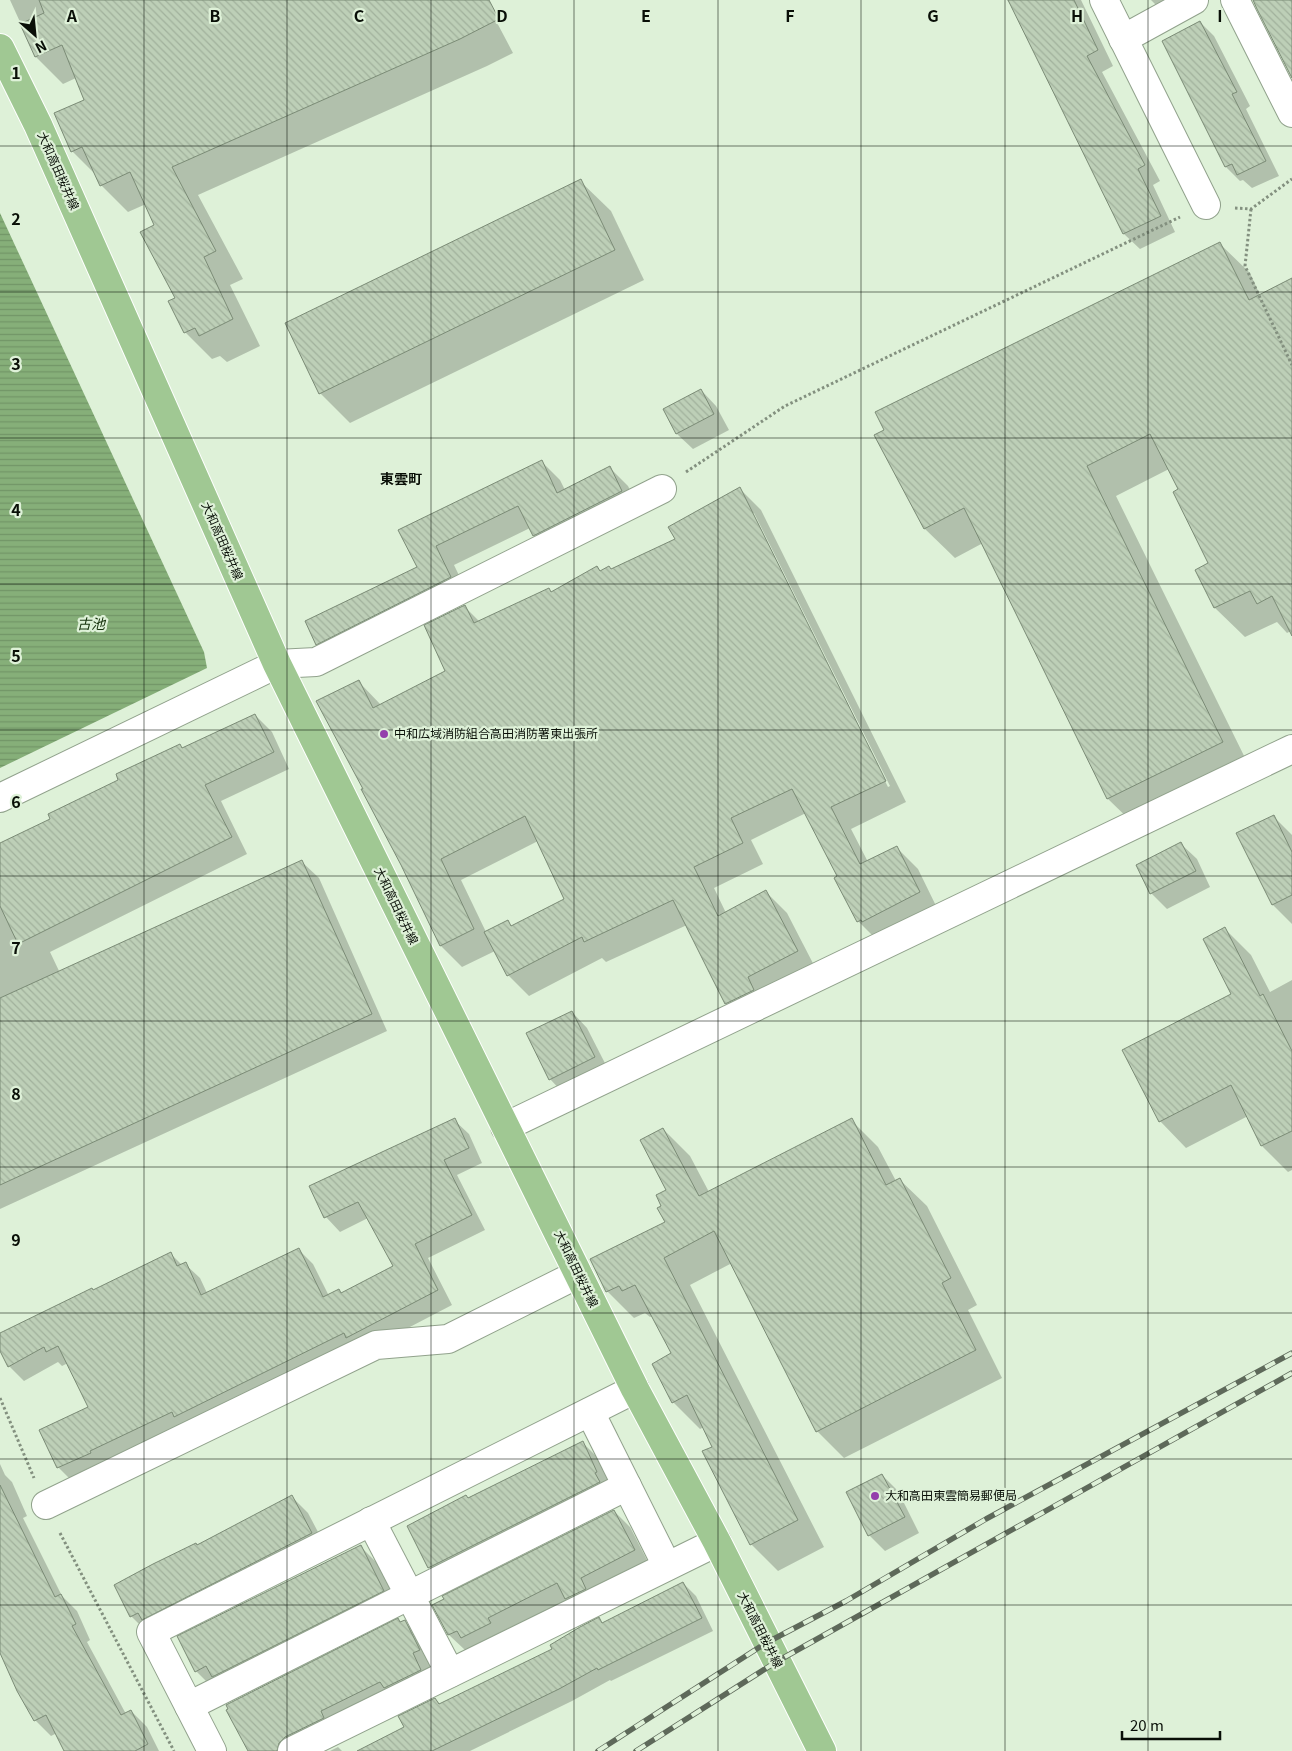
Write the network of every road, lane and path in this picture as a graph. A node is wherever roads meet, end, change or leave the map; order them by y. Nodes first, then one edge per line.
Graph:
1 (1104, 0) edge
2 (1194, 0) edge
3 (1235, 0) edge
4 (1123, 39) junction
5 (0, 48) edge
6 (1292, 113) edge
7 (1292, 179) edge
8 (1206, 205) junction
9 (1251, 209) junction
10 (1292, 365) edge
11 (662, 489) joint
12 (277, 664) junction
13 (1292, 749) edge
14 (0, 798) edge
15 (505, 1127) junction
16 (578, 1274) junction
17 (635, 1389) junction
18 (0, 1398) edge
19 (590, 1412) junction
20 (628, 1486) junction
21 (46, 1505) junction
22 (372, 1521) junction
23 (716, 1542) junction
24 (666, 1566) junction
25 (410, 1596) junction
26 (450, 1673) junction
27 (189, 1706) junction
28 (174, 1751) edge
29 (212, 1751) edge
30 (292, 1751) edge
31 (822, 1751) edge

1 - 4 street
2 - 4 street
3 - 6 street
4 - 8 street
5 - 12 main road, 大和高田桜井線
7 - 9 path
8 - 9 path
8 - 11 path
9 - 10 path
11 - 12 street
12 - 14 street
12 - 15 main road, 大和高田桜井線
13 - 15 street
15 - 16 main road, 大和高田桜井線
16 - 17 main road, 大和高田桜井線
16 - 21 street
17 - 19 street
17 - 23 main road, 大和高田桜井線
18 - 21 path
19 - 20 street
19 - 22 street
20 - 24 street
20 - 25 street
21 - 28 path
22 - 25 street
22 - 27 street
23 - 24 street
23 - 31 main road, 大和高田桜井線
24 - 26 street
25 - 26 street
25 - 27 street
26 - 30 street
27 - 29 street

